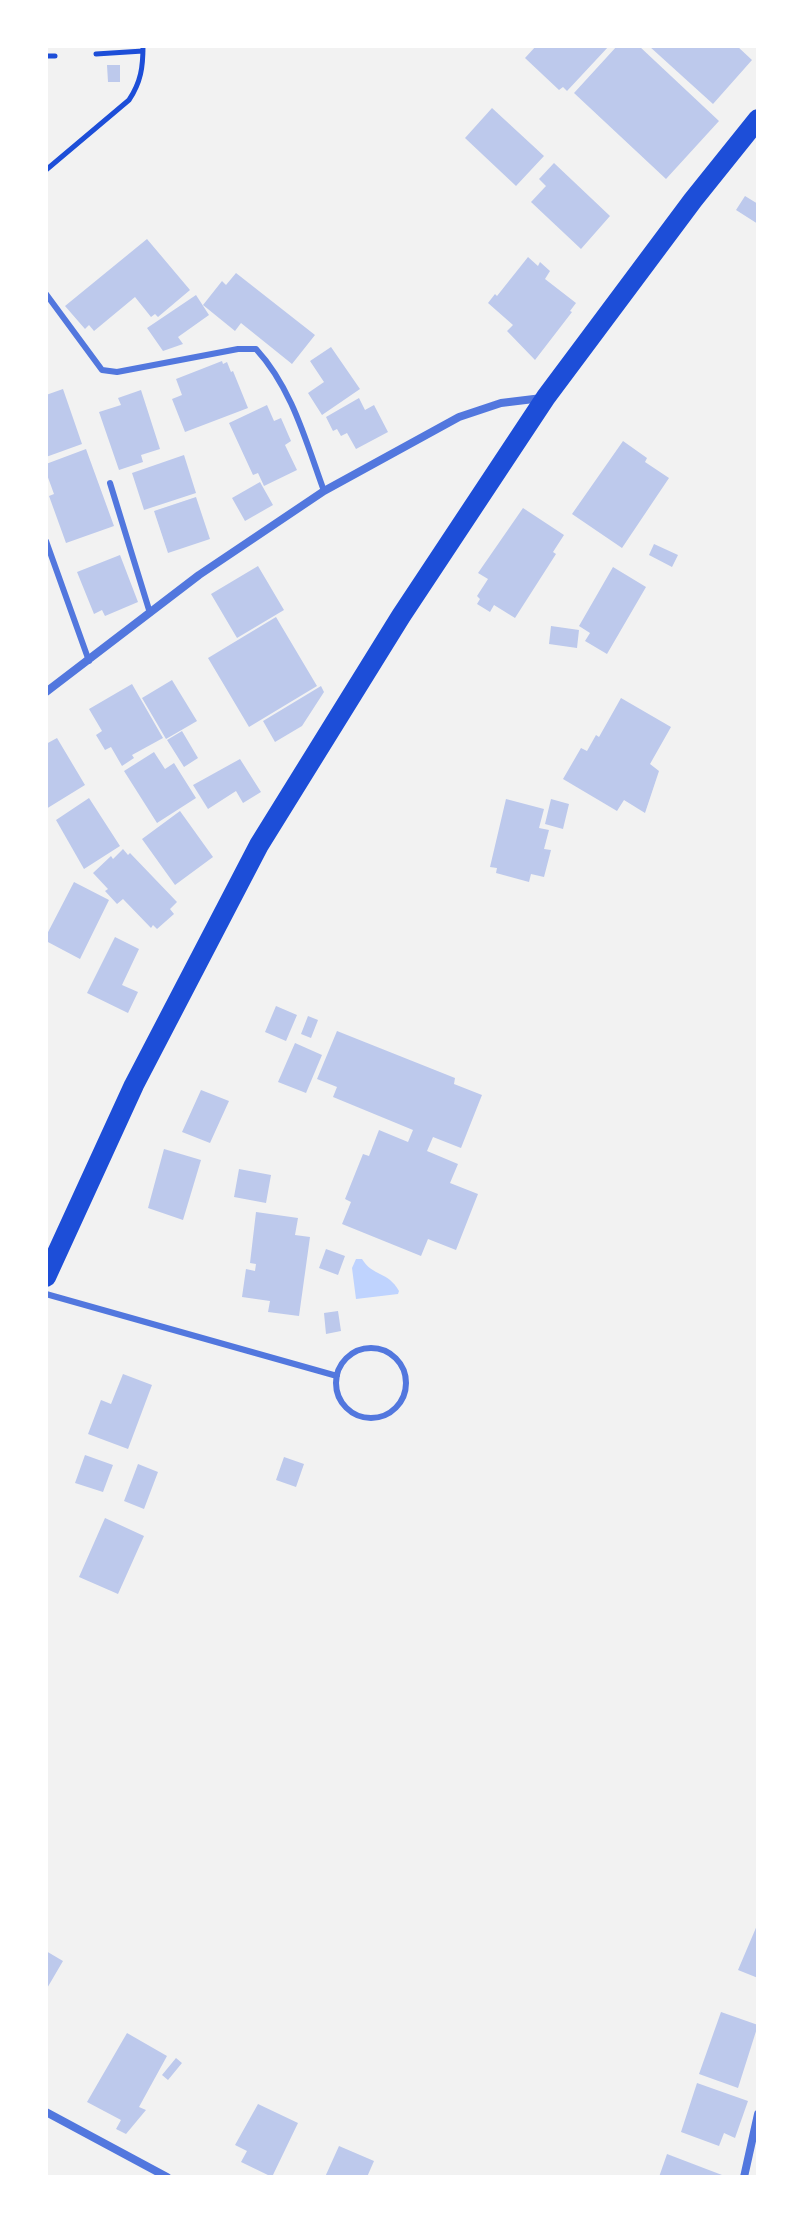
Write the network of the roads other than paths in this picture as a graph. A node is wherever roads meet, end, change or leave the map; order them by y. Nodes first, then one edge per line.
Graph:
1 (758, 119) edge
2 (46, 294) edge
3 (546, 397) junction
4 (110, 483) dead end
5 (324, 491) junction
6 (46, 541) edge
7 (150, 613) junction
8 (89, 661) junction
9 (46, 692) edge
10 (46, 1277) edge
11 (46, 1294) edge
12 (337, 1376) junction
13 (46, 2112) edge
14 (758, 2114) edge
15 (167, 2177) edge
16 (744, 2177) edge

1 - 3 main road
2 - 5 lane
3 - 5 street
3 - 10 main road
4 - 7 lane
5 - 7 street
6 - 8 lane
7 - 8 street
8 - 9 street
11 - 12 lane
12 - 12 lane
13 - 15 street
14 - 16 street

